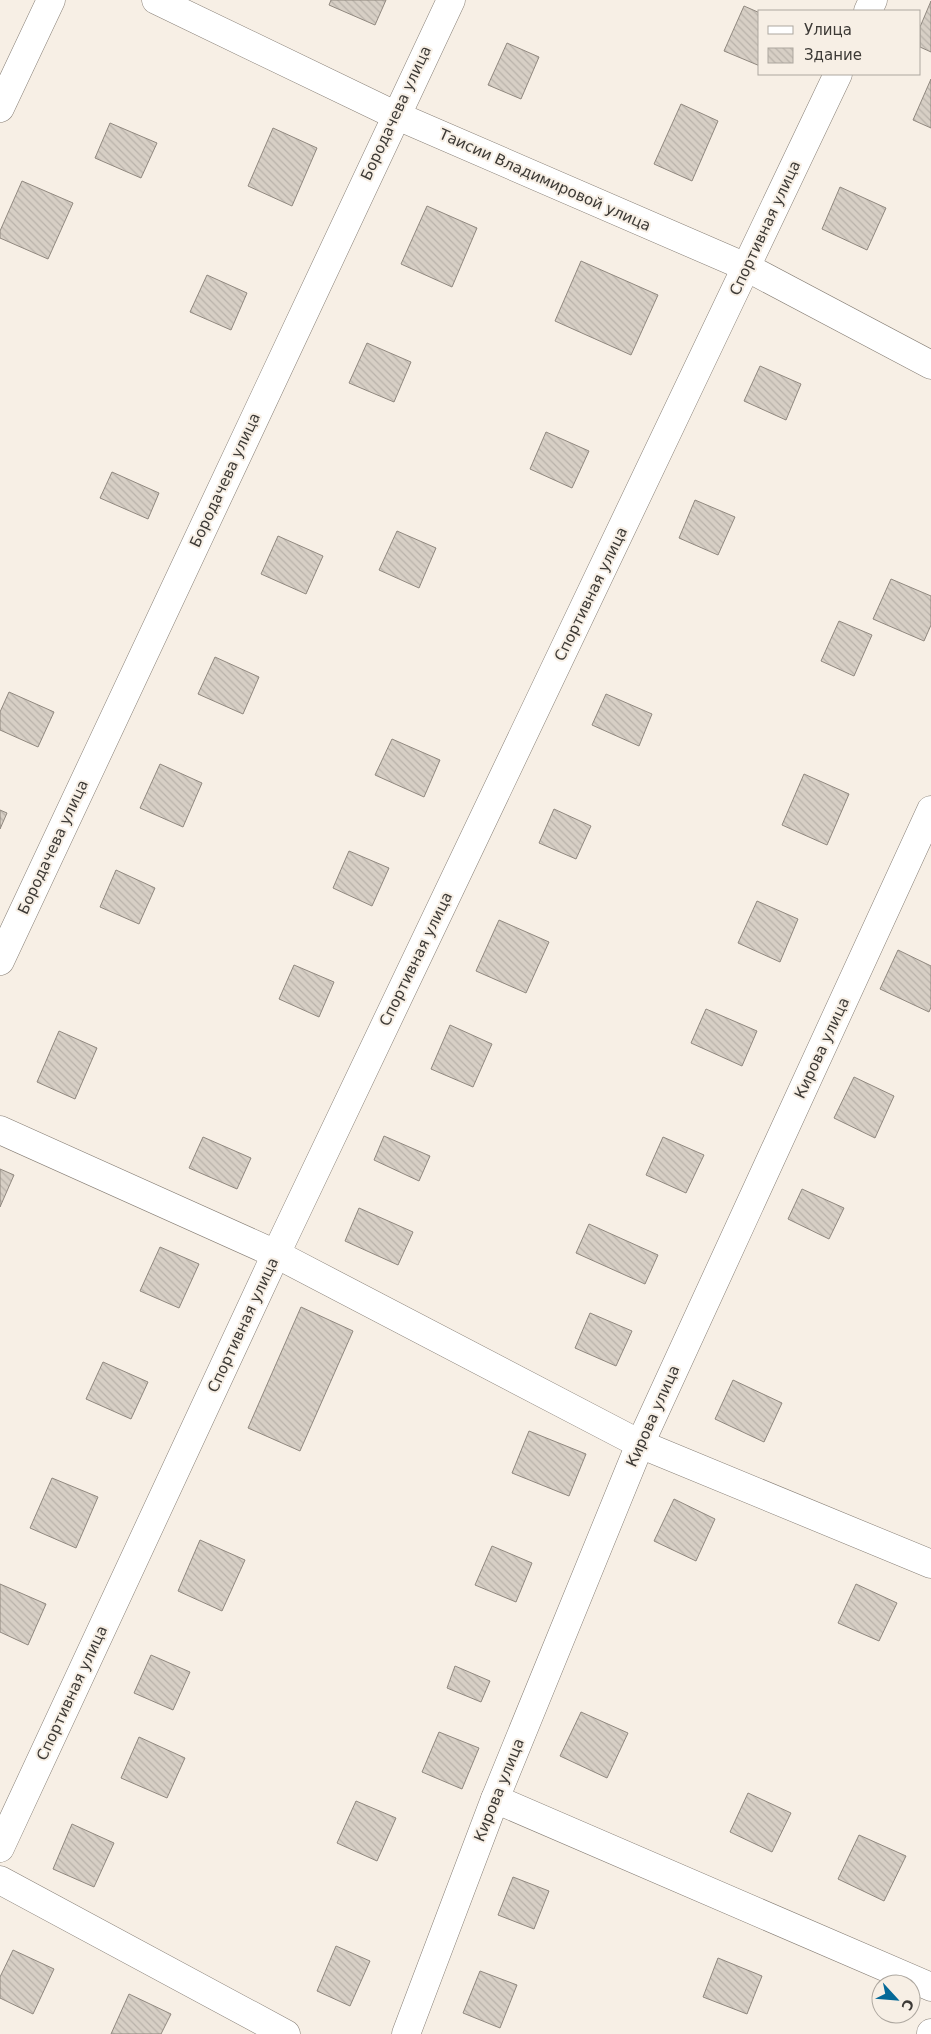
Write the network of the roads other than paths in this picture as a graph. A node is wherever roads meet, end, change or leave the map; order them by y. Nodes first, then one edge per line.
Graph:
1 (51, 0) edge
2 (156, 0) edge
3 (451, 0) edge
4 (838, 75) edge
5 (0, 108) edge
6 (395, 115) junction
7 (746, 268) junction
8 (931, 365) edge
9 (931, 810) edge
10 (0, 960) edge
11 (0, 1130) edge
12 (276, 1254) junction
13 (640, 1444) junction
14 (931, 1564) edge
15 (495, 1799) junction
16 (0, 1848) edge
17 (0, 1880) edge
18 (931, 1987) edge
19 (286, 2034) edge
20 (406, 2034) edge

1 - 5 street
2 - 6 street, Таисии Владимировой улица
3 - 6 street, Бородачева улица
4 - 7 street, Спортивная улица
6 - 7 street, Таисии Владимировой улица
6 - 10 street, Бородачева улица
7 - 8 street, Таисии Владимировой улица
7 - 12 street, Спортивная улица
9 - 13 street, Кирова улица
11 - 12 street
12 - 13 street
12 - 16 street, Спортивная улица
13 - 14 street
13 - 15 street, Кирова улица
15 - 18 street
15 - 20 street, Кирова улица
17 - 19 street

